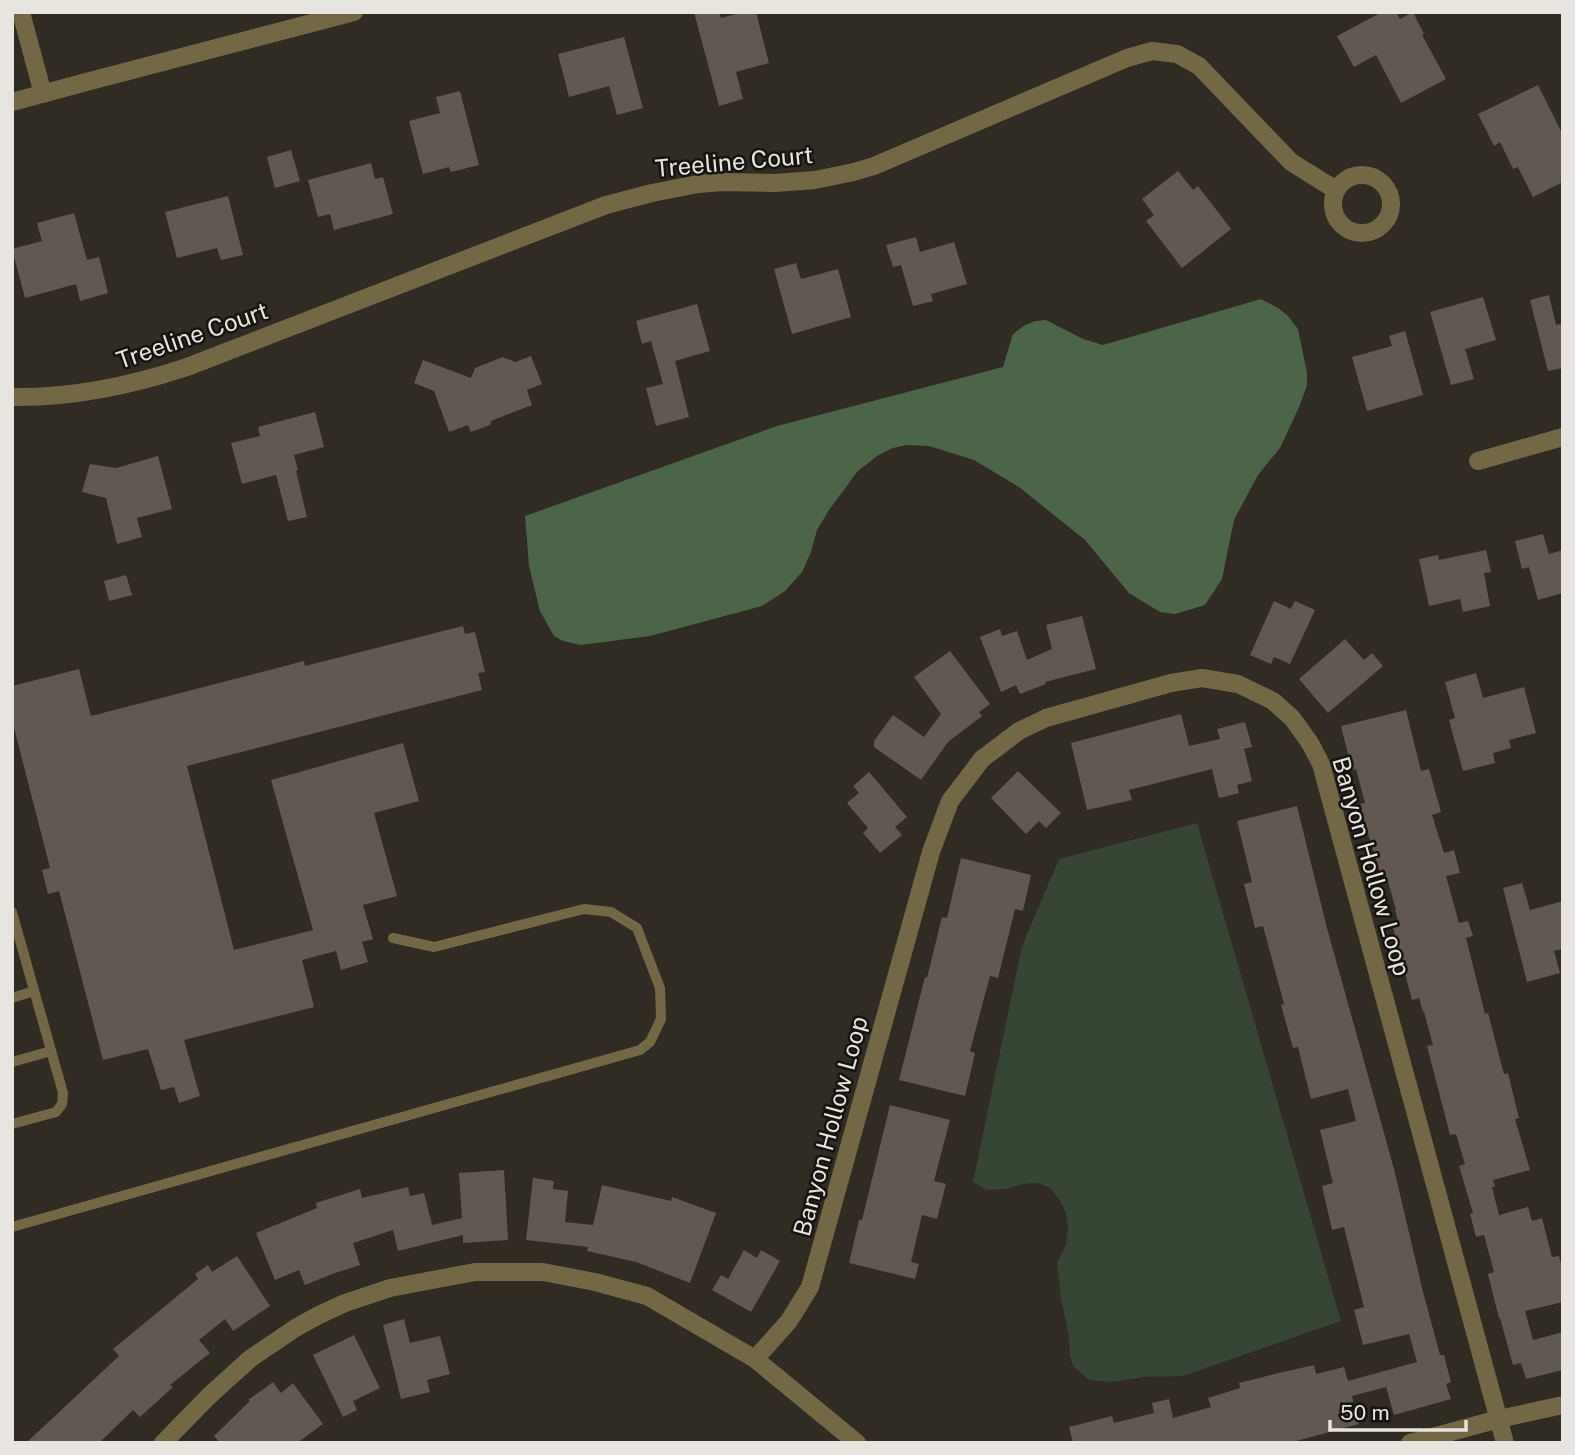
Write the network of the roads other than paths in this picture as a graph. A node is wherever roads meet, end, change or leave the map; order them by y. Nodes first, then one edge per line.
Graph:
1 (21, 12) edge
2 (354, 12) edge
3 (43, 94) junction
4 (12, 102) edge
5 (1336, 190) dead end
6 (12, 397) edge
7 (1563, 438) edge
8 (1478, 461) dead end
9 (12, 912) edge
10 (393, 938) dead end
11 (17, 949) edge
12 (34, 991) junction
13 (12, 998) edge
14 (51, 1051) junction
15 (12, 1062) edge
16 (12, 1124) edge
17 (12, 1227) edge
18 (755, 1359) junction
19 (1563, 1405) edge
20 (1499, 1419) junction
21 (163, 1443) edge
22 (856, 1443) edge
23 (1410, 1443) edge
24 (1505, 1443) edge

1 - 3 street
2 - 3 street
3 - 4 street
5 - 6 street, Treeline Court
7 - 8 street
9 - 11 lane
10 - 17 lane
11 - 12 lane
12 - 13 lane
12 - 14 lane
14 - 15 lane
14 - 16 lane
18 - 20 street, Banyon Hollow Loop
18 - 21 street
18 - 22 street
19 - 20 street
20 - 23 street
20 - 24 street, Banyon Hollow Loop

